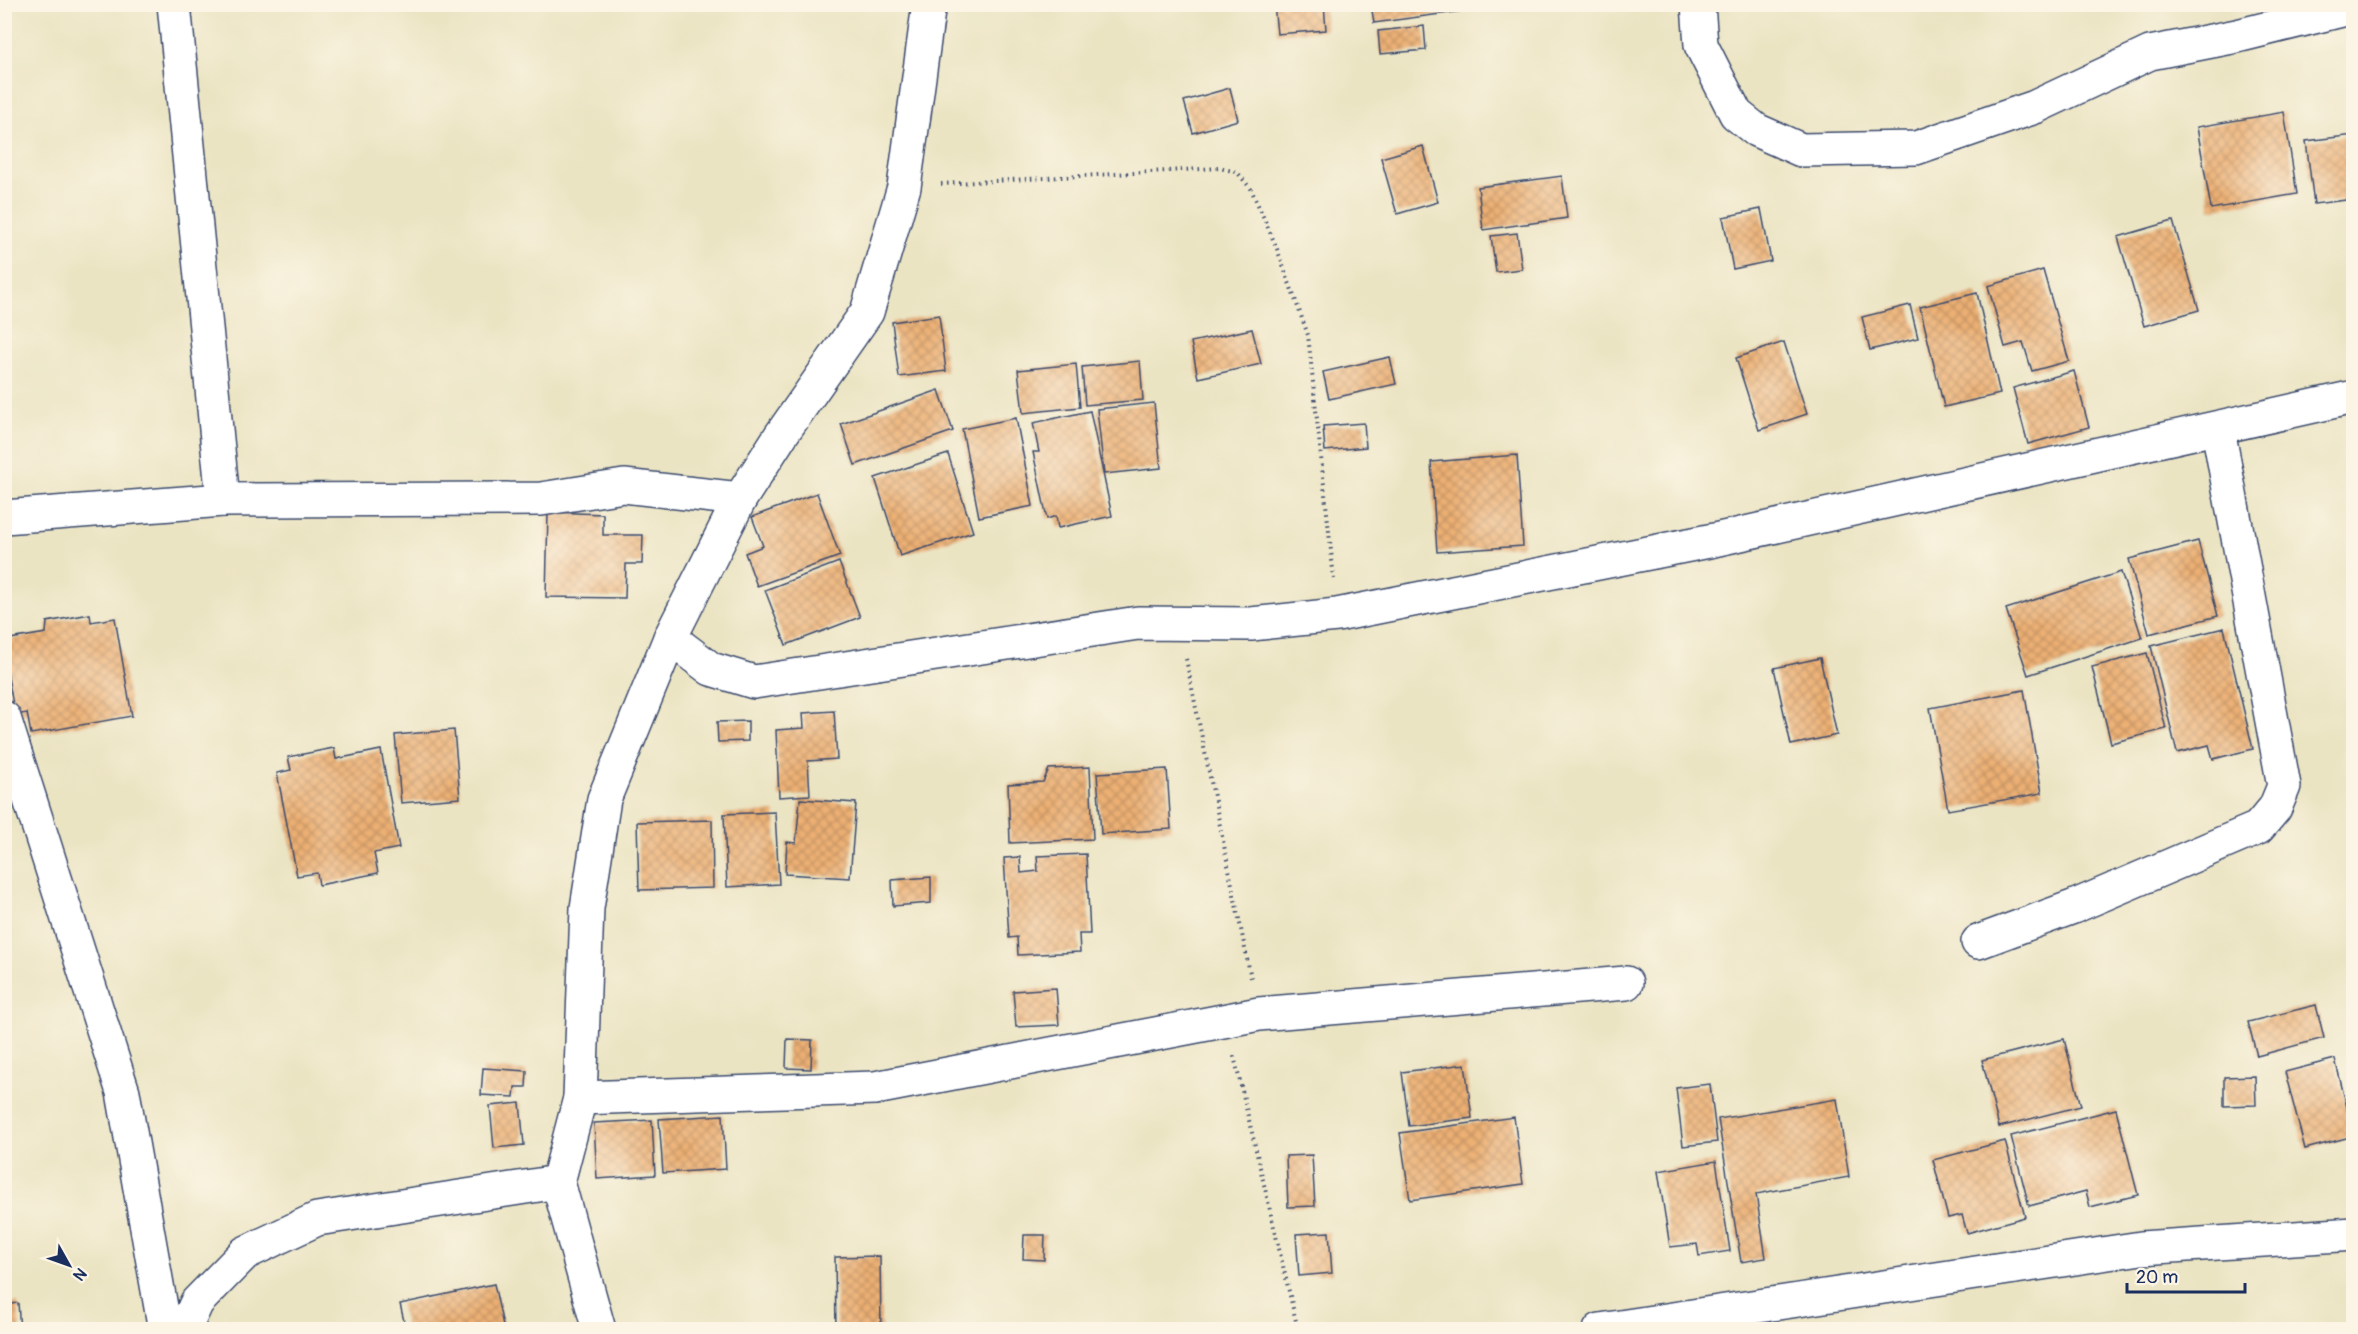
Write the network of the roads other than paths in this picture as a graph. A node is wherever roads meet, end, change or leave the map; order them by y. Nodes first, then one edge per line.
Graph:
1 (174, 4) edge
2 (928, 4) edge
3 (1698, 4) edge
4 (2354, 7) edge
5 (2354, 398) edge
6 (2218, 429) junction
7 (740, 499) junction
8 (222, 500) junction
9 (4, 517) edge
10 (670, 638) junction
11 (4, 718) edge
12 (1978, 942) dead end
13 (1626, 983) dead end
14 (580, 1098) junction
15 (558, 1182) junction
16 (2354, 1234) edge
17 (165, 1329) edge
18 (184, 1329) edge
19 (598, 1329) edge
20 (1600, 1329) edge

1 - 8 street
2 - 7 street
3 - 4 street
5 - 6 street
6 - 10 street
6 - 12 street
7 - 8 street
7 - 10 street
8 - 9 street
10 - 14 street
11 - 17 street
13 - 14 street
14 - 15 street
15 - 18 street
15 - 19 street
16 - 20 street

